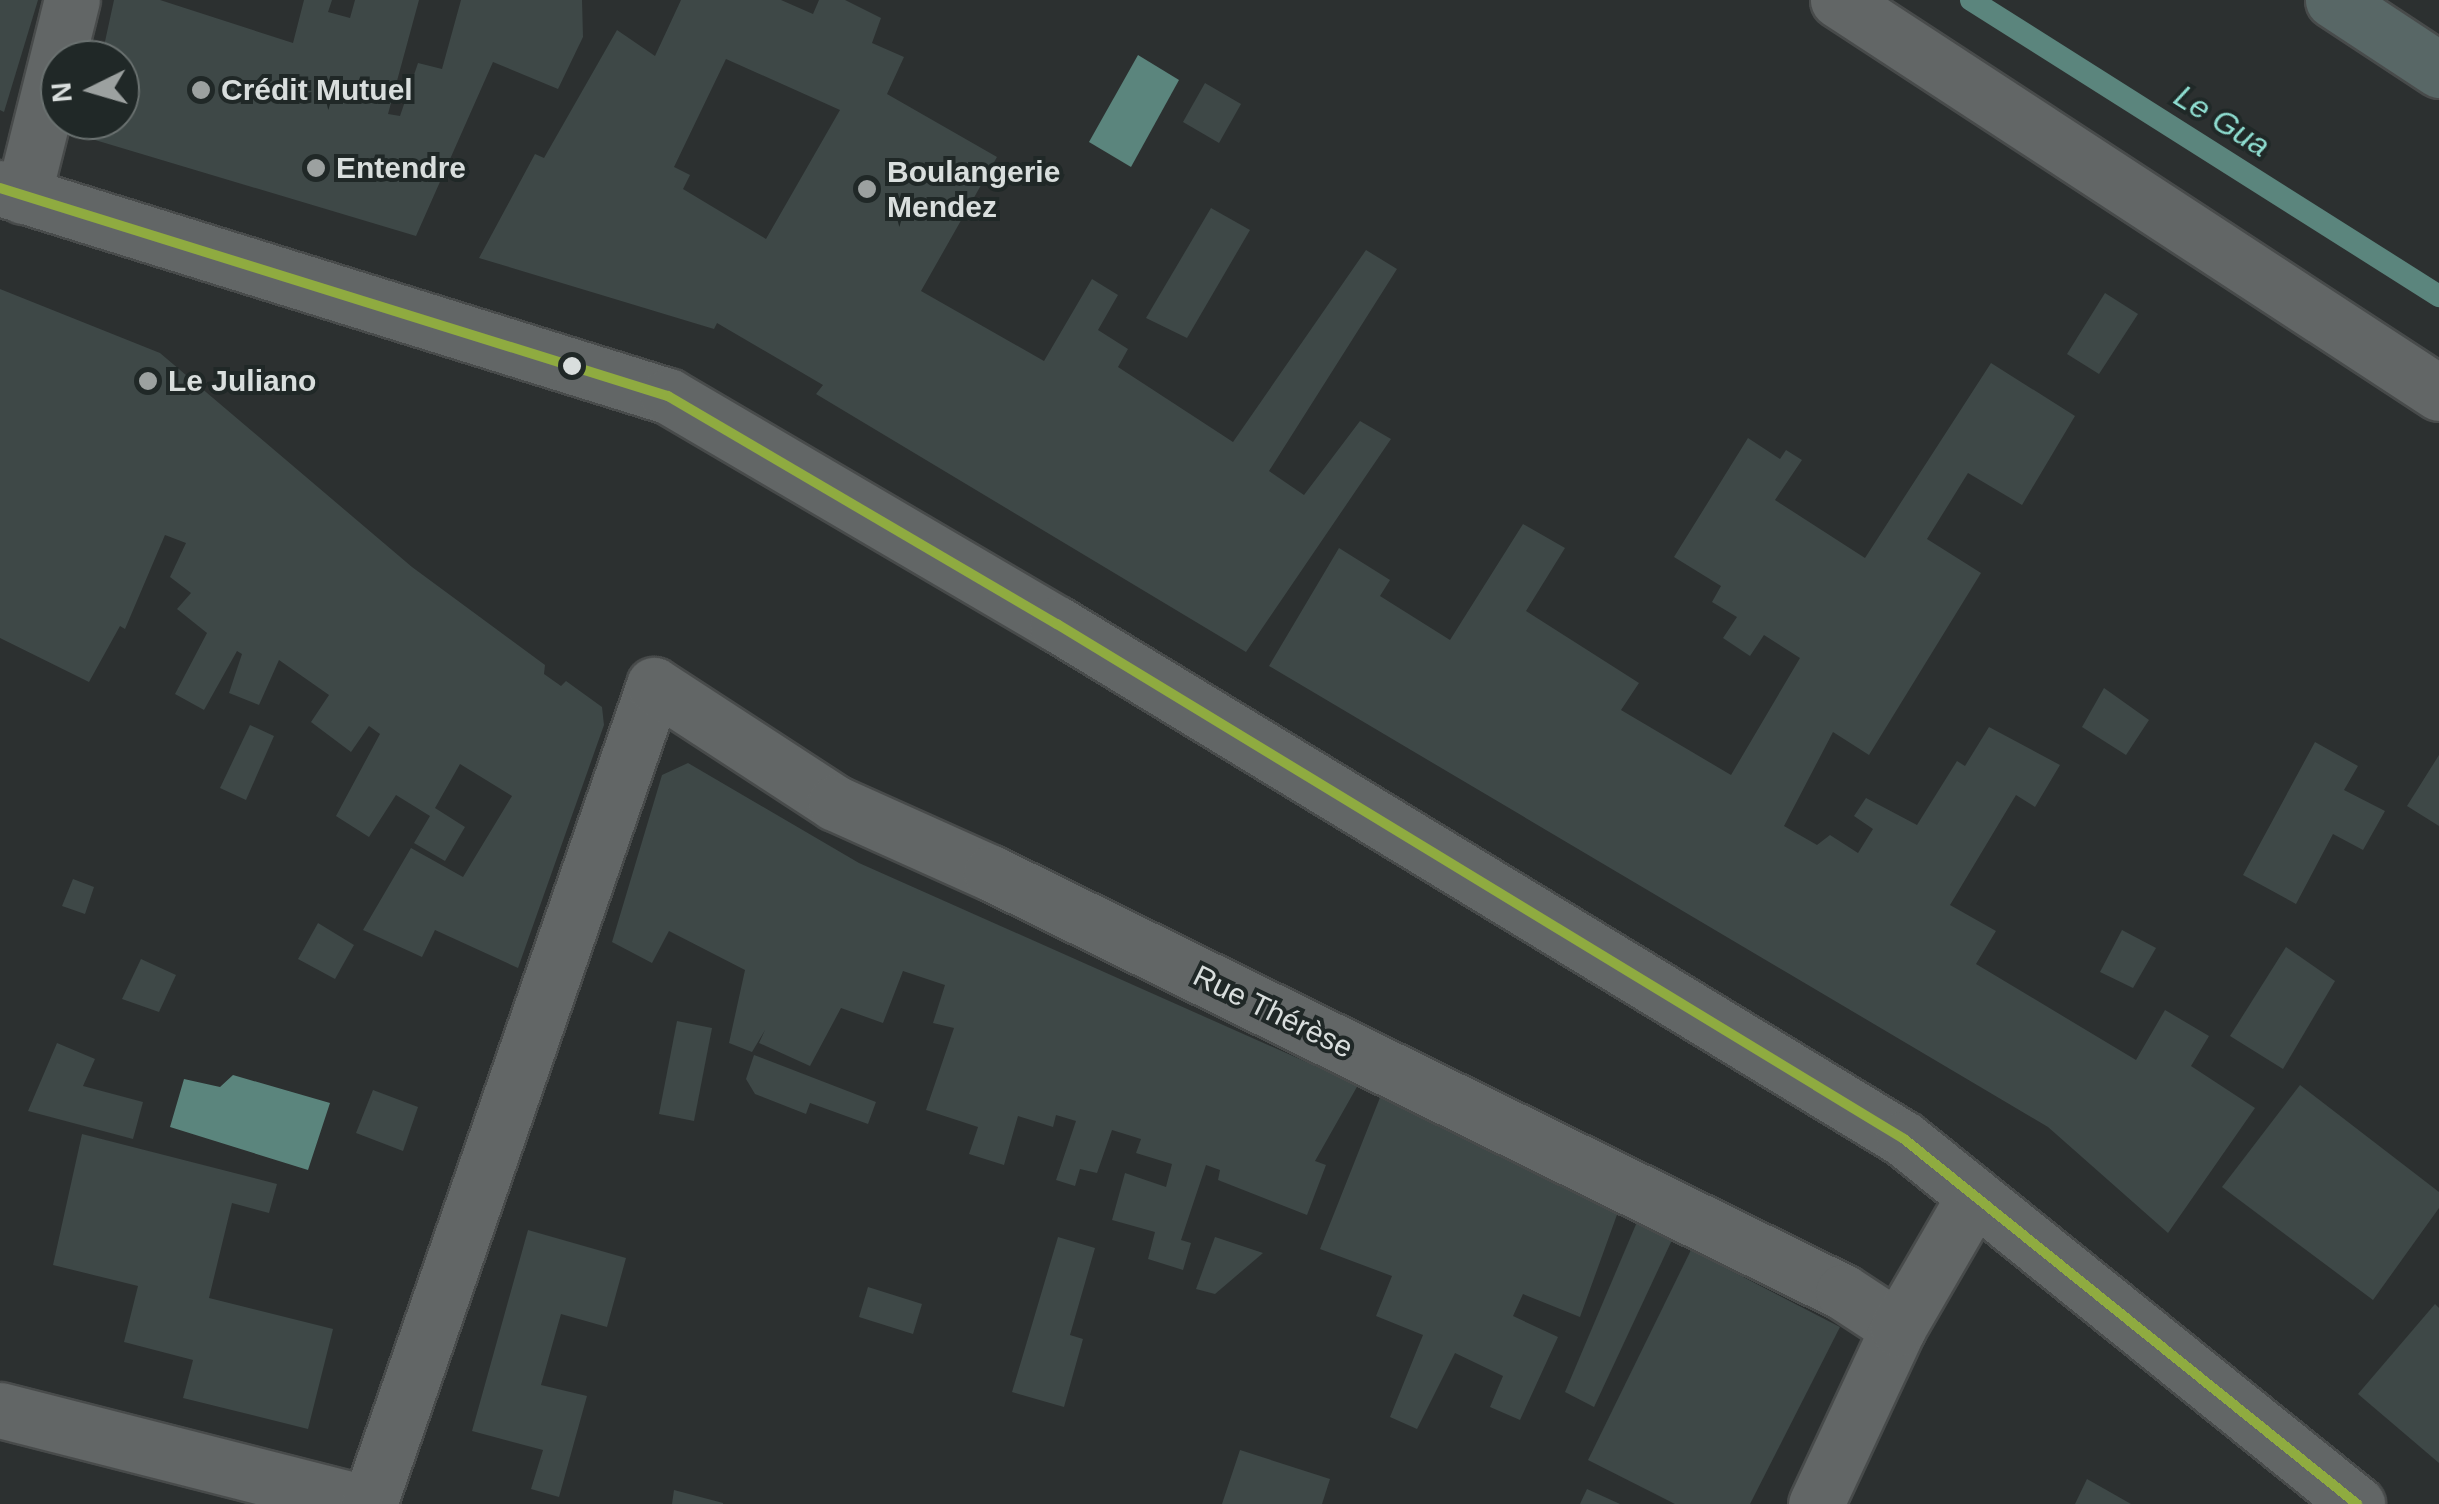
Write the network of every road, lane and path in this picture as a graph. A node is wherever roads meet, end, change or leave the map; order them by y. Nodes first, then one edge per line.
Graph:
1 (72, 0) edge
2 (1838, 0) edge
3 (2333, 0) edge
4 (2439, 70) edge
5 (12, 192) edge
6 (2439, 393) edge
7 (1974, 1197) junction
8 (1898, 1328) junction
9 (0, 1410) edge
10 (369, 1504) edge
11 (1816, 1504) edge
12 (2356, 1504) edge

1 - 5 street
2 - 6 street
3 - 4 highway
5 - 7 street
7 - 8 street
7 - 12 street
8 - 10 street, Rue Thérèse
8 - 11 street
9 - 10 street

